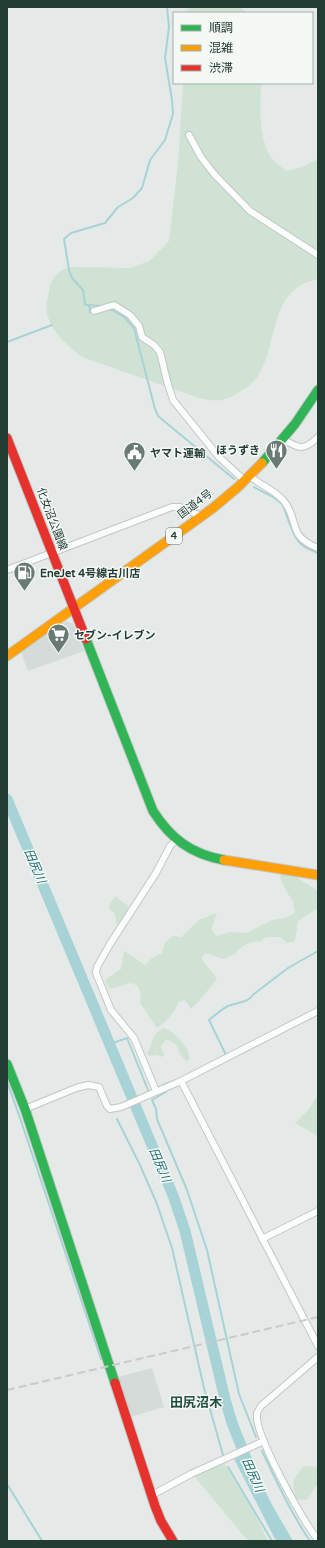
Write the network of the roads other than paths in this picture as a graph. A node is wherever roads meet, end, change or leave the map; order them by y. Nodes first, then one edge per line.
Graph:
1 (189, 135) dead end
2 (318, 254) edge
3 (94, 311) dead end
4 (318, 390) edge
5 (318, 437) edge
6 (7, 438) edge
7 (283, 439) junction
8 (247, 478) junction
9 (201, 516) junction
10 (318, 548) edge
11 (52, 553) junction
12 (7, 570) edge
13 (73, 610) junction
14 (7, 656) edge
15 (176, 840) junction
16 (318, 874) edge
17 (318, 1011) edge
18 (7, 1064) edge
19 (181, 1082) junction
20 (156, 1092) junction
21 (25, 1109) junction
22 (318, 1211) edge
23 (262, 1239) junction
24 (318, 1346) edge
25 (318, 1357) edge
26 (264, 1441) junction
27 (152, 1495) junction
28 (318, 1540) edge
29 (173, 1541) edge

1 - 2 street
3 - 8 street
4 - 7 main road, 国道4号 / 4
5 - 7 street
6 - 11 main road, 化女沼公園線
7 - 8 main road, 国道4号 / 4
8 - 9 main road, 国道4号 / 4
8 - 10 street
9 - 11 street
9 - 13 main road, 国道4号 / 4
11 - 12 street
11 - 13 main road, 化女沼公園線
13 - 14 main road, 国道4号 / 4
13 - 15 main road, 化女沼公園線
15 - 16 main road, 化女沼公園線
15 - 20 street
17 - 19 street
18 - 21 main road
19 - 20 street
19 - 23 street
20 - 21 street
21 - 27 main road
22 - 23 street
23 - 24 street
25 - 26 street
26 - 27 street
26 - 28 street
27 - 29 main road

